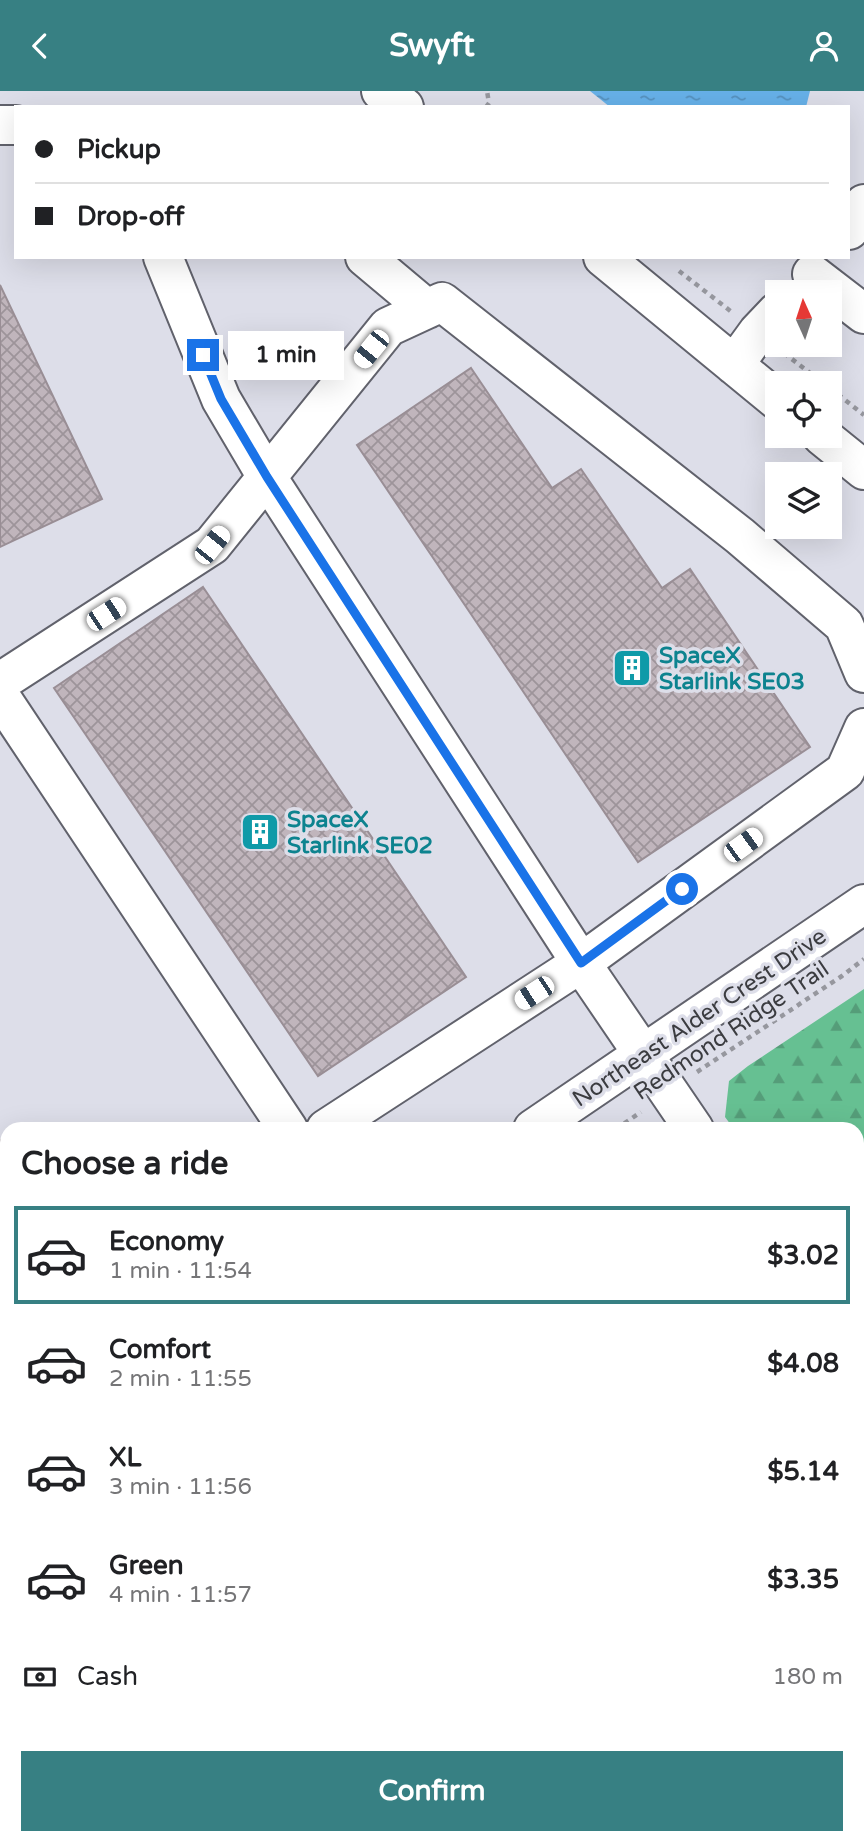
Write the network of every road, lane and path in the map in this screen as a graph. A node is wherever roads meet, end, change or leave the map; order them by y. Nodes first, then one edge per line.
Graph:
1 (381, 91) edge
2 (401, 105) edge
3 (864, 204) edge
4 (850, 228) edge
5 (164, 259) edge
6 (367, 259) edge
7 (605, 259) edge
8 (812, 274) edge
9 (427, 309) junction
10 (864, 314) edge
11 (765, 325) edge
12 (734, 365) junction
13 (765, 390) edge
14 (842, 398) edge
15 (864, 415) edge
16 (837, 448) edge
17 (864, 470) edge
18 (267, 477) junction
19 (864, 673) edge
20 (0, 682) edge
21 (0, 696) edge
22 (864, 728) edge
23 (864, 904) edge
24 (864, 959) edge
25 (581, 963) junction
26 (643, 1055) junction
27 (668, 1091) junction
28 (283, 1122) edge
29 (337, 1122) edge
30 (543, 1122) edge
31 (626, 1122) edge
32 (689, 1122) edge

1 - 2 street
3 - 4 street
5 - 18 street
6 - 9 street
7 - 12 street
8 - 10 street
9 - 18 street
9 - 19 street
11 - 12 street
12 - 13 street
14 - 15 path
16 - 17 street
18 - 20 street
18 - 25 street
21 - 28 street
22 - 25 street
23 - 26 street, Northeast Alder Crest Drive
24 - 27 path, Redmond Ridge Trail
25 - 26 street
25 - 29 street
26 - 27 street
26 - 30 street, Northeast Alder Crest Drive
27 - 31 path, Redmond Ridge Trail
27 - 32 street

